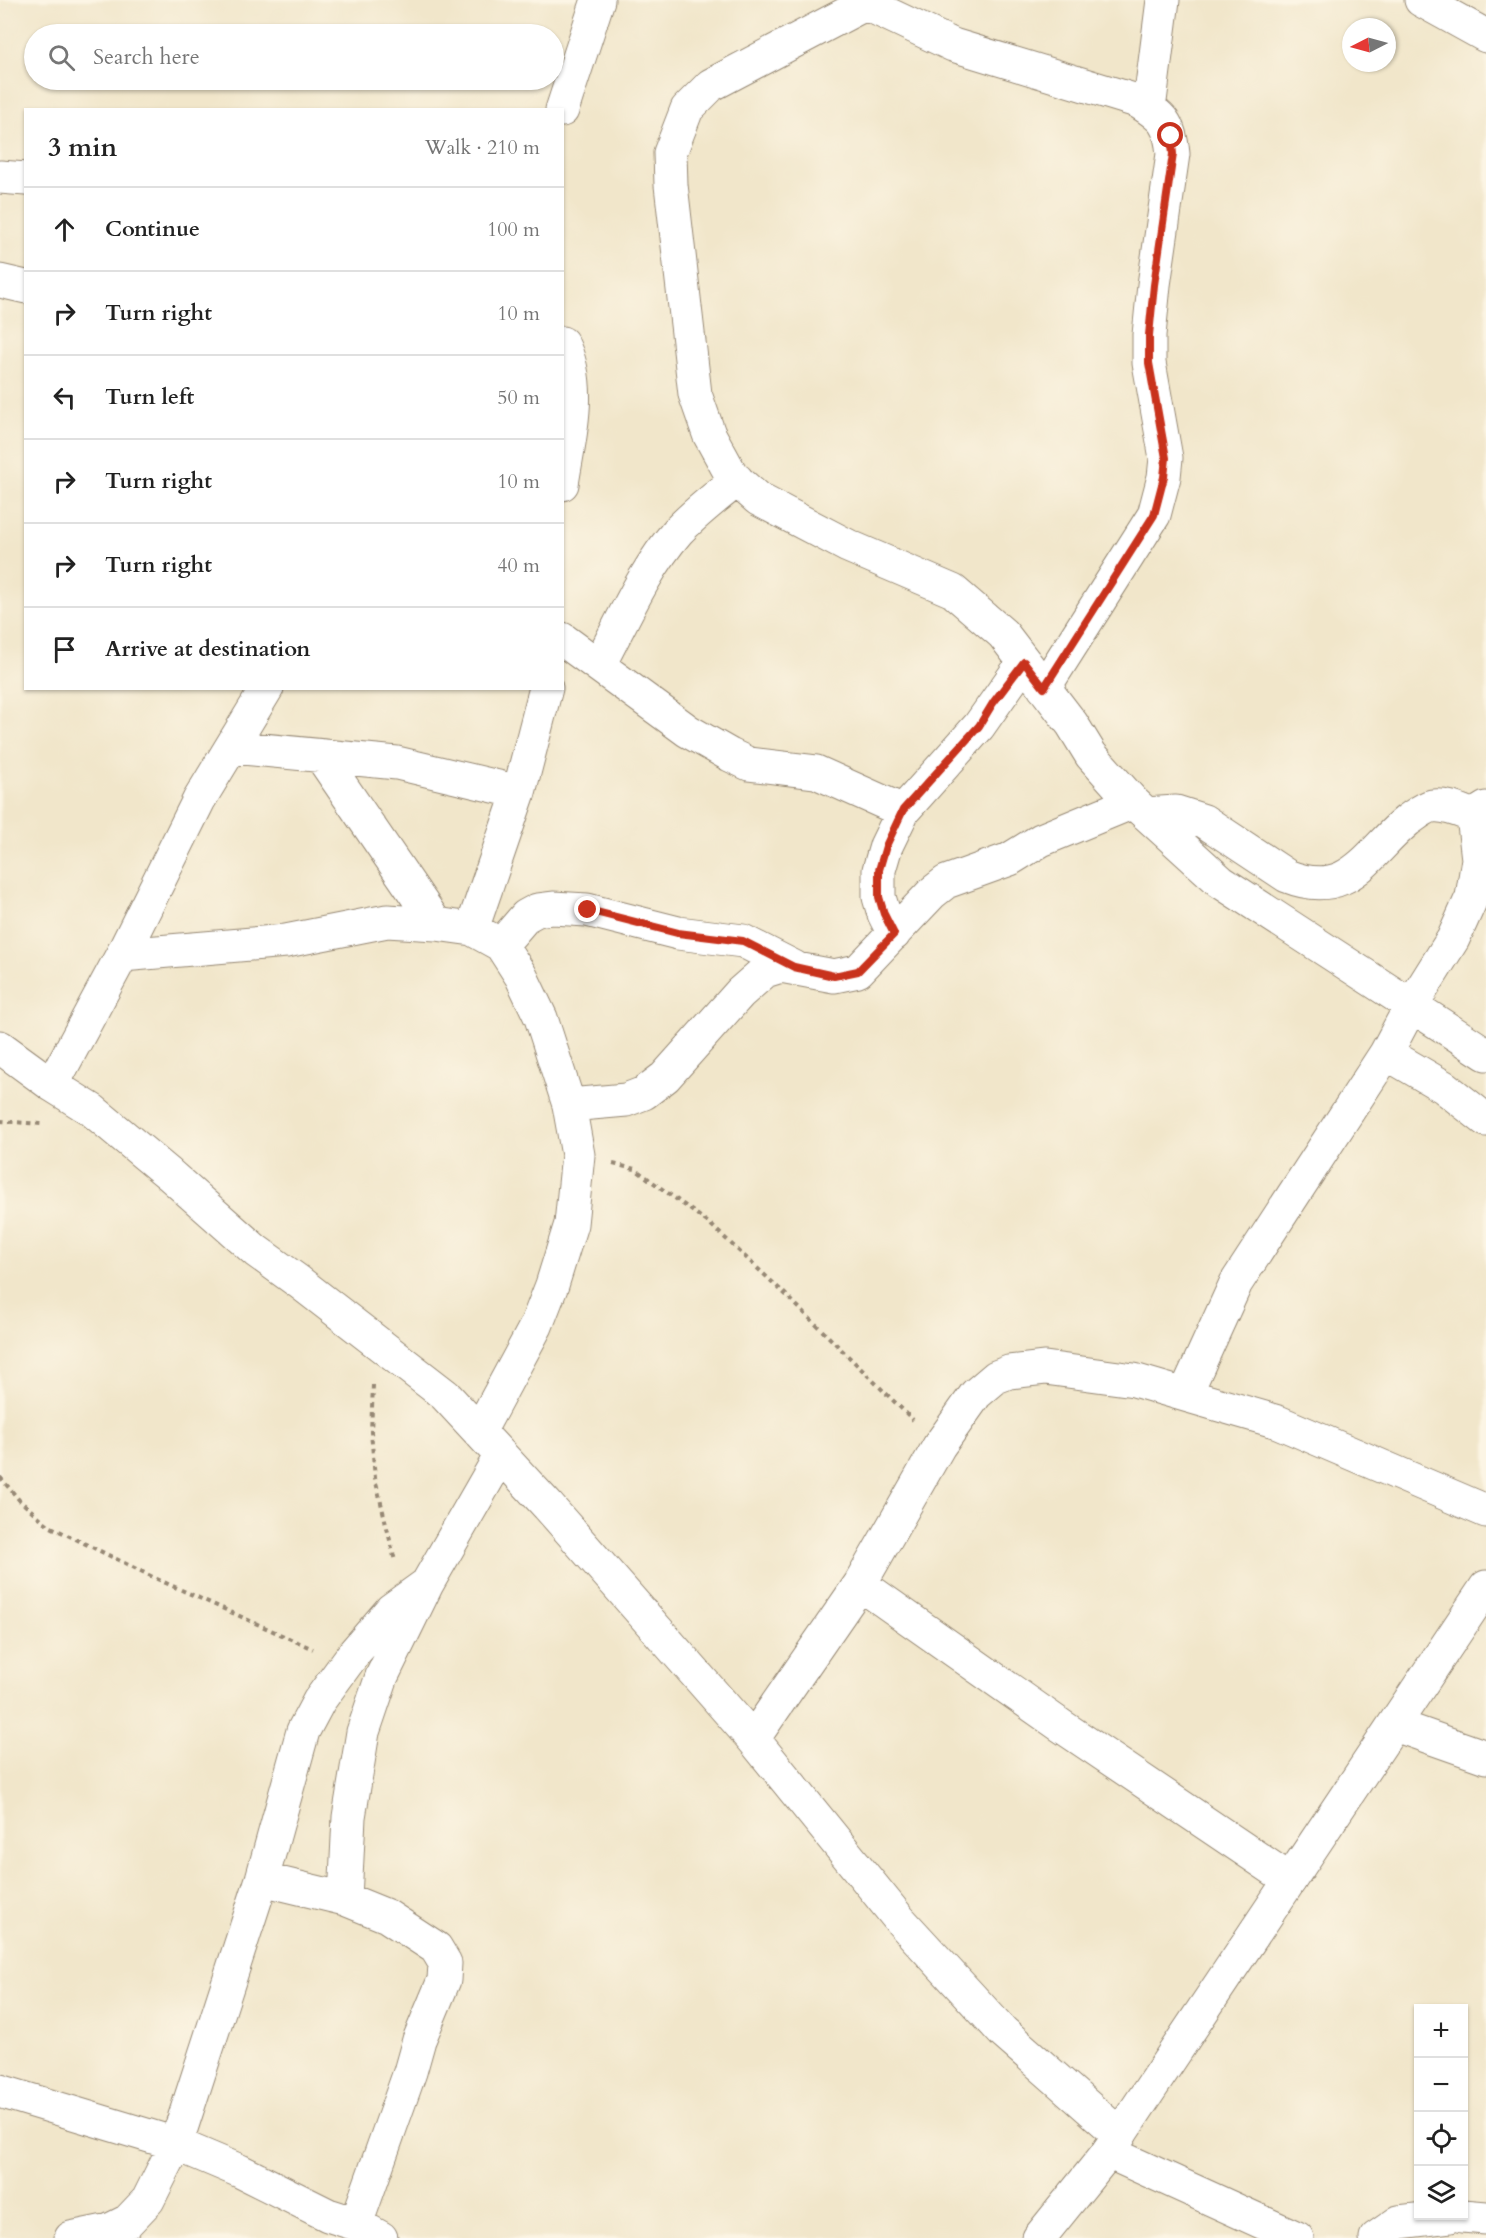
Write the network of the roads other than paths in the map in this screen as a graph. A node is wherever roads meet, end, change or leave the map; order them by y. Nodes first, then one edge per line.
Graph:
1 (598, 0) edge
2 (1163, 0) edge
3 (1421, 0) edge
4 (861, 2) edge
5 (1486, 36) edge
6 (563, 108) edge
7 (1149, 109) junction
8 (0, 177) edge
9 (24, 179) edge
10 (0, 281) edge
11 (24, 287) edge
12 (564, 348) edge
13 (564, 470) edge
14 (737, 480) junction
15 (564, 640) edge
16 (1024, 662) junction
17 (598, 665) junction
18 (1044, 688) junction
19 (266, 690) edge
20 (545, 690) edge
21 (232, 747) junction
22 (321, 756) junction
23 (519, 792) junction
24 (1139, 808) junction
25 (903, 810) junction
26 (1480, 812) edge
27 (436, 924) junction
28 (472, 929) junction
29 (894, 934) junction
30 (501, 945) junction
31 (122, 955) junction
32 (794, 967) junction
33 (1411, 1006) junction
34 (0, 1047) edge
35 (1386, 1053) junction
36 (1486, 1054) edge
37 (52, 1085) junction
38 (569, 1105) junction
39 (1486, 1120) edge
40 (1185, 1395) junction
41 (479, 1432) junction
42 (501, 1455) junction
43 (1486, 1511) edge
44 (860, 1584) junction
45 (1486, 1587) edge
46 (415, 1592) junction
47 (1395, 1725) junction
48 (753, 1739) junction
49 (1486, 1757) edge
50 (262, 1879) junction
51 (1290, 1880) junction
52 (345, 1899) junction
53 (0, 2091) edge
54 (1114, 2143) junction
55 (176, 2144) junction
56 (1468, 2216) edge
57 (1486, 2218) edge
58 (1416, 2220) edge
59 (369, 2231) edge
60 (71, 2238) edge
61 (1039, 2238) edge
62 (1297, 2238) edge
63 (1376, 2238) edge

1 - 6 street
2 - 7 street
3 - 5 street
4 - 7 street
4 - 14 street
7 - 18 street
8 - 9 street
10 - 11 street
12 - 13 street
14 - 16 street
14 - 17 street
15 - 17 street
16 - 18 street
16 - 25 street
17 - 25 street
18 - 24 street
19 - 21 street
20 - 23 street
21 - 22 street
21 - 31 street
22 - 23 street
22 - 27 street
23 - 28 street
24 - 26 street
24 - 29 street
24 - 33 street
25 - 29 street
26 - 33 street
27 - 28 street
27 - 31 street
28 - 30 street
29 - 32 street
30 - 32 street
30 - 38 street
31 - 37 street
32 - 38 street
33 - 35 street
33 - 36 street
34 - 37 street
35 - 39 street
35 - 40 street
37 - 41 street
38 - 41 street
40 - 43 street
40 - 44 street
41 - 42 street
42 - 46 street
42 - 48 street
44 - 48 street
44 - 51 street
45 - 47 street
46 - 50 street
46 - 52 street
47 - 49 street
47 - 51 street
48 - 54 street
50 - 52 street
50 - 55 street
51 - 54 street
52 - 59 street
53 - 55 street
54 - 61 street
54 - 62 street
55 - 59 street
55 - 60 street
56 - 57 street
58 - 63 street

